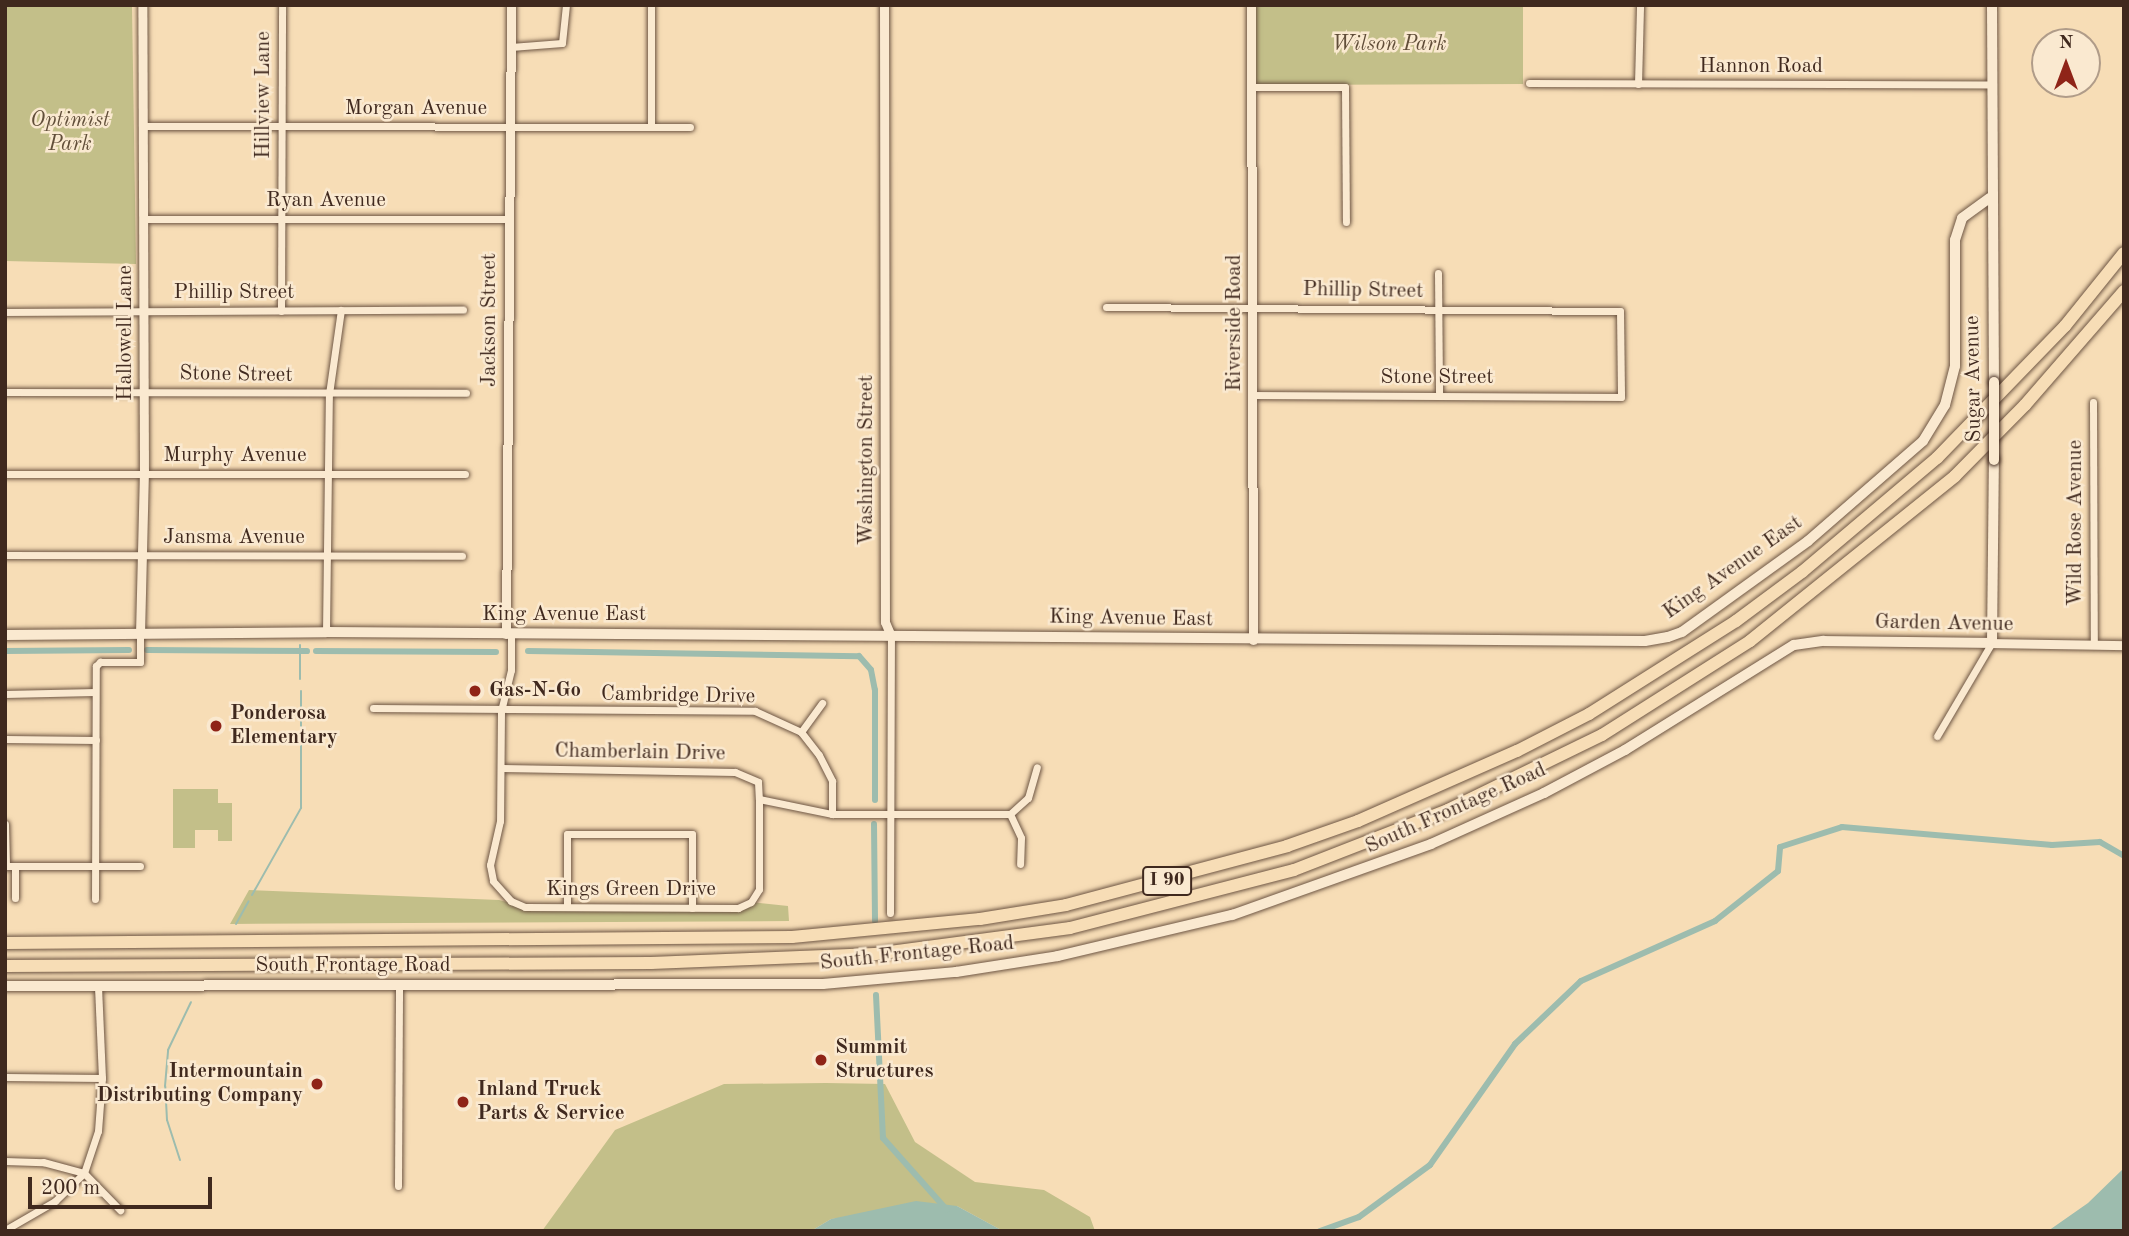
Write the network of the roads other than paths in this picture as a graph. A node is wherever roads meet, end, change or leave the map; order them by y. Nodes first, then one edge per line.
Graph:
1 (142, 5) edge
2 (282, 5) edge
3 (511, 5) edge
4 (566, 5) edge
5 (651, 5) edge
6 (884, 5) edge
7 (1251, 5) edge
8 (1640, 5) edge
9 (1992, 5) edge
10 (511, 47) junction
11 (1528, 83) dead end
12 (1638, 84) junction
13 (1993, 85) junction
14 (1252, 87) junction
15 (142, 126) junction
16 (509, 126) junction
17 (282, 127) junction
18 (652, 127) junction
19 (690, 127) dead end
20 (1990, 198) junction
21 (281, 218) junction
22 (144, 219) junction
23 (508, 219) junction
24 (1346, 222) dead end
25 (2124, 253) edge
26 (1438, 273) dead end
27 (2124, 291) edge
28 (1106, 307) dead end
29 (1252, 307) junction
30 (341, 310) junction
31 (463, 310) dead end
32 (1439, 310) junction
33 (144, 311) junction
34 (281, 311) junction
35 (5, 312) edge
36 (143, 391) junction
37 (5, 392) edge
38 (466, 393) dead end
39 (329, 394) junction
40 (1253, 395) junction
41 (1439, 396) junction
42 (1621, 397) joint
43 (2093, 402) dead end
44 (144, 472) junction
45 (5, 474) edge
46 (329, 474) junction
47 (465, 474) dead end
48 (5, 555) edge
49 (143, 555) junction
50 (326, 555) junction
51 (462, 556) dead end
52 (326, 632) junction
53 (140, 634) junction
54 (508, 634) junction
55 (5, 635) edge
56 (891, 636) junction
57 (1252, 640) junction
58 (1992, 643) junction
59 (2094, 644) junction
60 (2124, 645) edge
61 (1767, 660) joint
62 (95, 692) junction
63 (5, 694) edge
64 (822, 703) dead end
65 (373, 708) dead end
66 (501, 711) junction
67 (801, 732) junction
68 (1937, 736) dead end
69 (5, 739) edge
70 (96, 740) junction
71 (1037, 767) dead end
72 (502, 768) junction
73 (759, 799) junction
74 (832, 814) junction
75 (1010, 814) junction
76 (891, 815) junction
77 (6, 824) edge
78 (1020, 864) dead end
79 (15, 866) junction
80 (96, 866) junction
81 (141, 866) dead end
82 (15, 898) dead end
83 (95, 899) dead end
84 (511, 901) joint
85 (567, 907) junction
86 (692, 908) junction
87 (890, 913) dead end
88 (5, 943) edge
89 (5, 966) edge
90 (399, 985) junction
91 (5, 986) edge
92 (98, 986) junction
93 (5, 1077) edge
94 (102, 1079) junction
95 (5, 1161) edge
96 (84, 1173) junction
97 (398, 1186) dead end
98 (120, 1210) dead end
99 (5, 1230) edge

1 - 15 street, Hallowell Lane
2 - 17 street, Hillview Lane
3 - 10 street, Jackson Street
4 - 10 street
5 - 18 street
6 - 56 street, Washington Street
7 - 14 street, Riverside Road
8 - 12 street
9 - 13 main road, Sugar Avenue
10 - 16 street, Jackson Street
11 - 12 street, Hannon Road
12 - 13 street, Hannon Road
13 - 20 main road, Sugar Avenue
14 - 24 street
14 - 29 street, Riverside Road
15 - 17 street, Morgan Avenue
15 - 22 street, Hallowell Lane
16 - 17 street, Morgan Avenue
16 - 18 street, Morgan Avenue
16 - 23 street, Jackson Street
17 - 21 street, Hillview Lane
18 - 19 street, Morgan Avenue
20 - 57 main road, King Avenue East
20 - 58 main road, Sugar Avenue, bridge
21 - 22 street, Ryan Avenue
21 - 23 street, Ryan Avenue
21 - 34 street, Hillview Lane
22 - 33 street, Hallowell Lane
23 - 54 street, Jackson Street
25 - 88 highway, I 90
26 - 32 street
27 - 89 highway, I 90
28 - 29 street, Phillip Street
29 - 32 street, Phillip Street
29 - 40 street, Riverside Road
30 - 31 street, Phillip Street
30 - 34 street, Phillip Street
30 - 39 street
32 - 41 street
32 - 42 street, Phillip Street
33 - 34 street, Phillip Street
33 - 35 street, Phillip Street
33 - 36 street, Hallowell Lane
36 - 37 street, Stone Street
36 - 39 street, Stone Street
36 - 44 street, Hallowell Lane
38 - 39 street, Stone Street
39 - 46 street
40 - 41 street, Stone Street
40 - 57 street, Riverside Road
41 - 42 street, Stone Street
43 - 59 street, Wild Rose Avenue
44 - 45 street, Murphy Avenue
44 - 46 street, Murphy Avenue
44 - 49 street, Hallowell Lane
46 - 47 street, Murphy Avenue
46 - 50 street
48 - 49 street, Jansma Avenue
49 - 50 street, Jansma Avenue
49 - 53 street, Hallowell Lane
50 - 51 street, Jansma Avenue
50 - 52 street
52 - 53 main road, King Avenue East
52 - 54 main road, King Avenue East
53 - 55 main road, King Avenue East
53 - 62 street, Hallowell Lane
54 - 56 main road, King Avenue East
54 - 66 street, Jackson Street
56 - 57 main road, King Avenue East
56 - 76 street, Washington Street
58 - 59 street, Garden Avenue
58 - 61 main road, Garden Avenue
58 - 68 street, Sugar Avenue
59 - 60 street, Garden Avenue
61 - 90 main road, South Frontage Road
62 - 63 street
62 - 70 street
64 - 67 street
65 - 66 street, Cambridge Drive
66 - 67 street, Cambridge Drive
66 - 72 street, Jackson Street
67 - 74 street, Cambridge Drive
69 - 70 street
70 - 80 street
71 - 75 street
72 - 73 street, Chamberlain Drive
72 - 84 street, Jackson Street
73 - 74 street
73 - 86 street, Kings Green Drive
74 - 76 street
75 - 76 street
75 - 78 street
76 - 87 street, Washington Street
77 - 79 street
79 - 80 street
79 - 82 street
80 - 81 street
80 - 83 street
84 - 85 street, Kings Green Drive
85 - 86 street, Kings Green Drive
85 - 86 street
90 - 92 main road, South Frontage Road
90 - 97 street
91 - 92 main road, South Frontage Road
92 - 94 street
93 - 94 street
94 - 96 street
95 - 96 street
96 - 98 street
96 - 99 street

